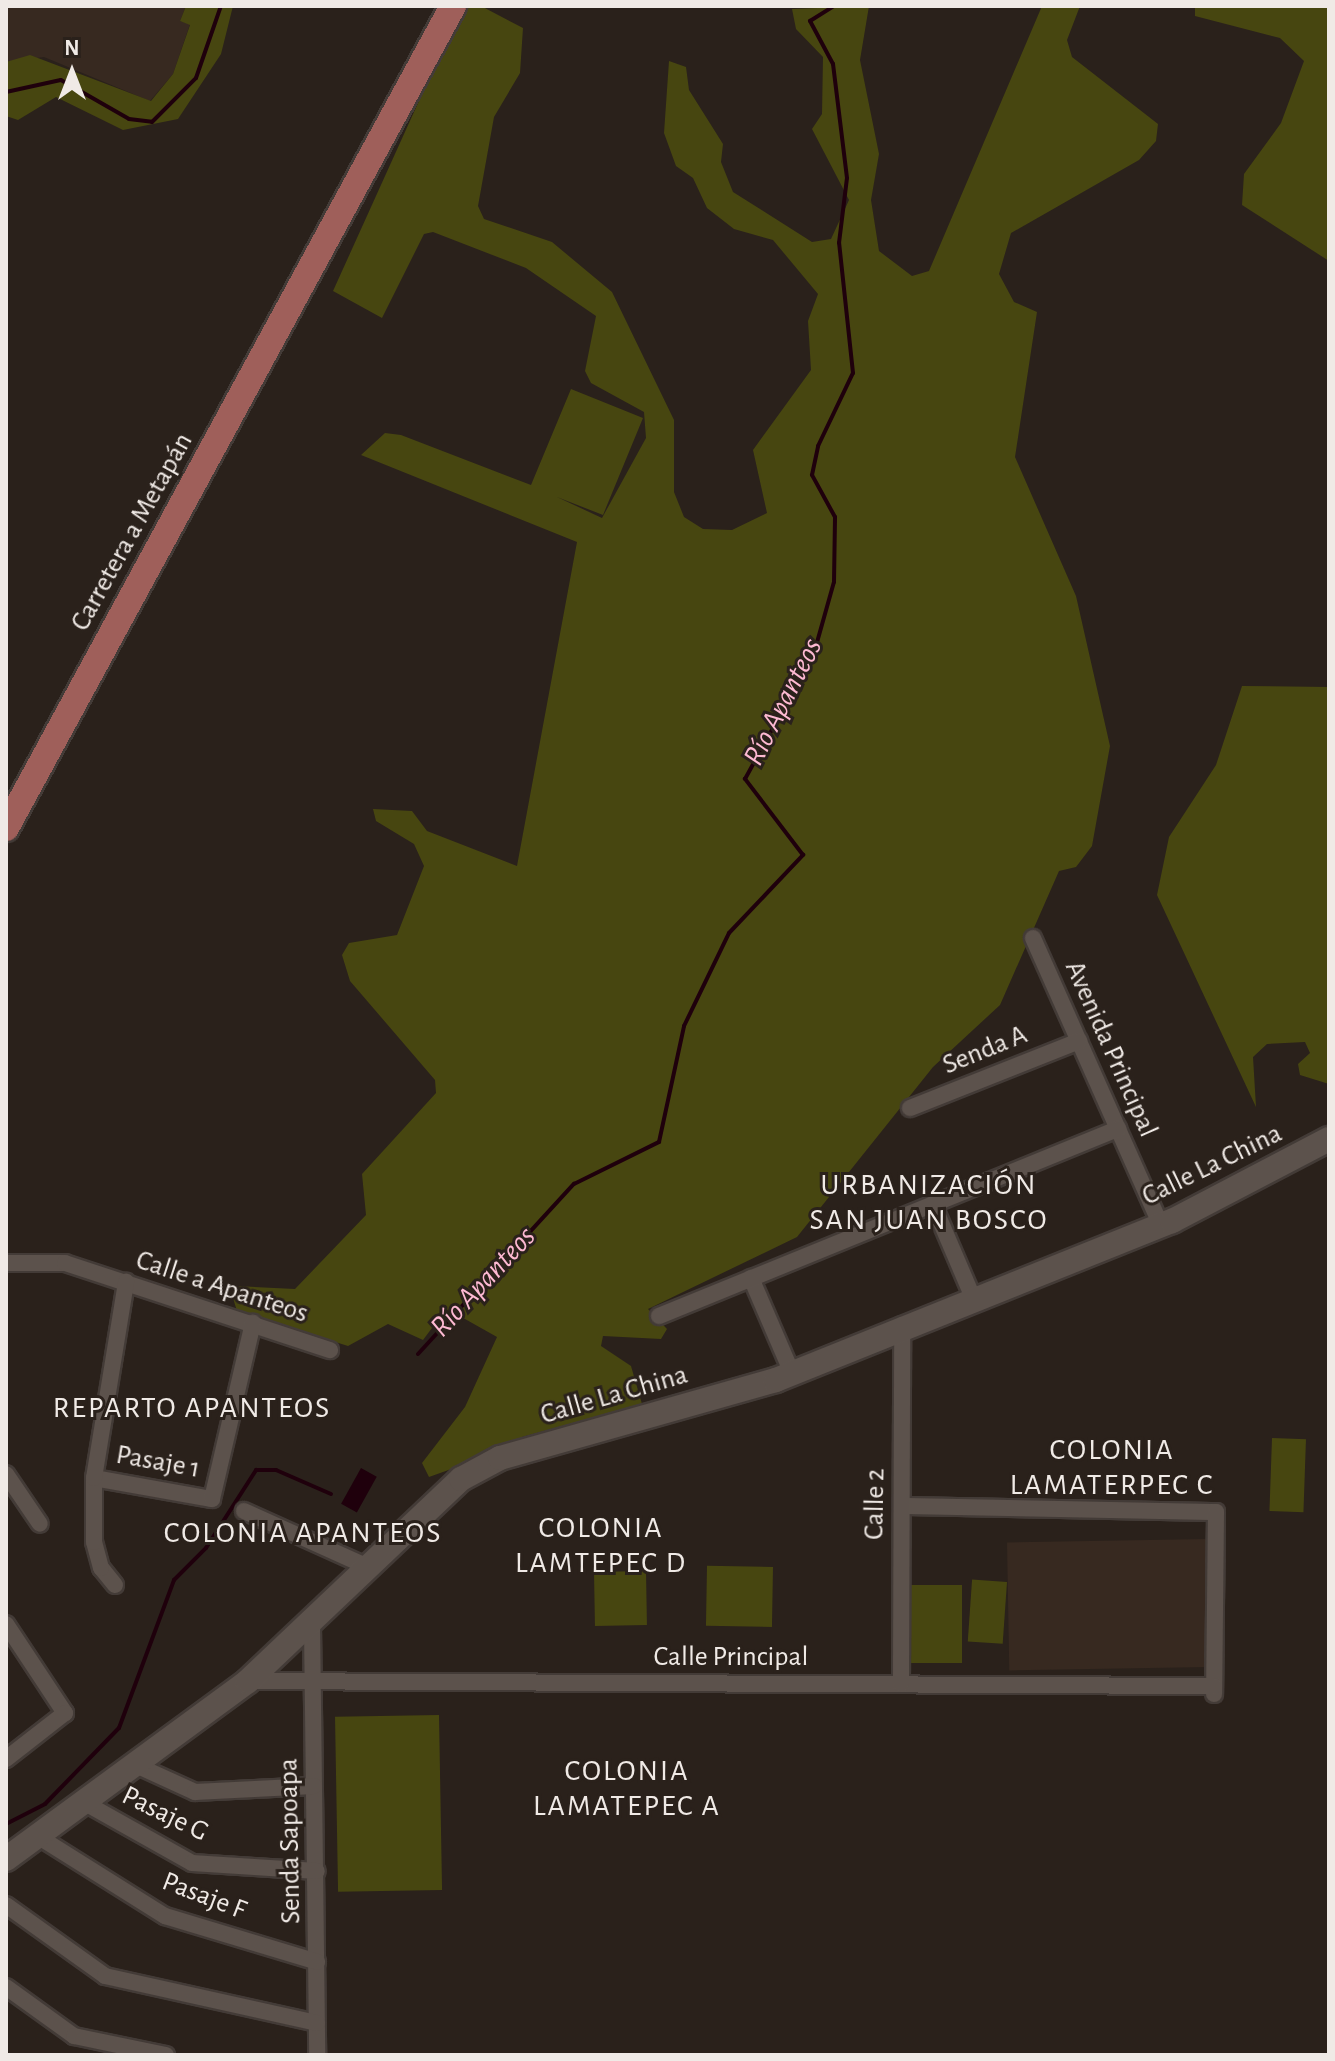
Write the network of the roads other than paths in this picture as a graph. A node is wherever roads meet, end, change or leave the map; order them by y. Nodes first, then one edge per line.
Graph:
1 (453, 6) edge
2 (6, 828) edge
3 (1033, 938) dead end
4 (1079, 1041) junction
5 (910, 1108) dead end
6 (1118, 1129) junction
7 (1329, 1139) edge
8 (933, 1204) junction
9 (1161, 1225) junction
10 (6, 1263) edge
11 (751, 1278) junction
12 (126, 1282) junction
13 (973, 1298) junction
14 (659, 1316) dead end
15 (253, 1323) junction
16 (902, 1325) junction
17 (330, 1350) dead end
18 (792, 1373) junction
19 (6, 1474) edge
20 (94, 1478) junction
21 (902, 1506) junction
22 (244, 1511) dead end
23 (40, 1524) dead end
24 (368, 1567) junction
25 (115, 1585) dead end
26 (6, 1624) edge
27 (312, 1626) junction
28 (248, 1681) junction
29 (315, 1681) junction
30 (901, 1684) junction
31 (6, 1759) edge
32 (138, 1766) junction
33 (314, 1786) junction
34 (87, 1804) junction
35 (39, 1837) junction
36 (6, 1859) edge
37 (317, 1871) junction
38 (6, 1905) edge
39 (317, 1962) junction
40 (6, 1987) edge
41 (317, 2023) junction
42 (166, 2055) edge
43 (317, 2055) edge

1 - 2 main road, Carretera a Metapán
3 - 4 street, Avenida Principal
4 - 5 street, Senda A
4 - 6 street, Avenida Principal
6 - 8 street
6 - 9 street, Avenida Principal
7 - 9 main road, Calle La China
8 - 11 street
8 - 13 street
9 - 13 main road, Calle La China
10 - 12 street, Calle a Apanteos
11 - 14 street
11 - 18 street
12 - 15 street, Calle a Apanteos
12 - 20 street
13 - 16 main road, Calle La China
15 - 17 street, Calle a Apanteos
15 - 20 street, Pasaje 1
16 - 18 main road, Calle La China
16 - 21 street, Calle 2
18 - 24 main road, Calle La China
19 - 23 street
20 - 25 street
21 - 30 street, Calle 2
21 - 30 street, Calle Principal
22 - 24 street
24 - 27 main road, Calle La China
26 - 31 street
27 - 28 main road, Calle La China
27 - 29 street, Senda Sapoapa
28 - 29 street, Calle Principal
28 - 32 main road, Calle La China
29 - 30 street, Calle Principal
29 - 33 street, Senda Sapoapa
32 - 33 street
32 - 34 main road, Calle La China
33 - 37 street, Senda Sapoapa
34 - 35 main road, Calle La China
34 - 37 street, Pasaje G
35 - 36 main road, Calle La China
35 - 39 street, Pasaje F
37 - 39 street, Senda Sapoapa
38 - 41 street
39 - 41 street, Senda Sapoapa
40 - 42 street
41 - 43 street, Senda Sapoapa

